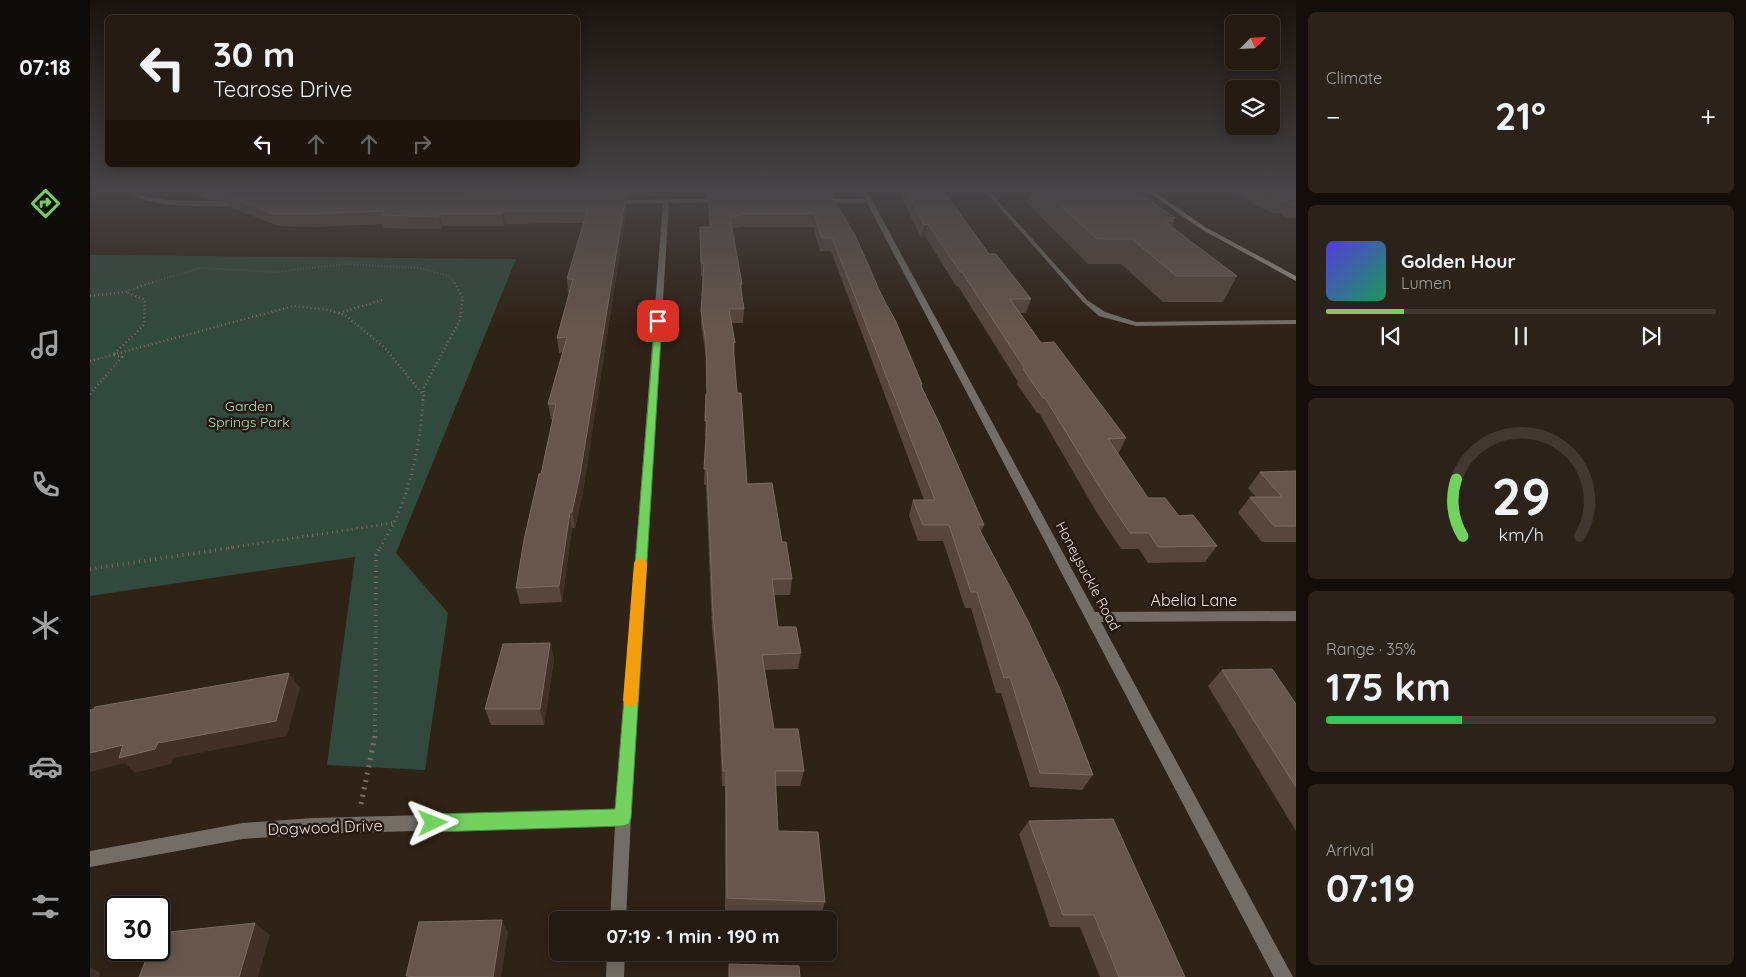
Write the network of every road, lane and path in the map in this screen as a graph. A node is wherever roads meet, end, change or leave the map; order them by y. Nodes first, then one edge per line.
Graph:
1 (664, 237) edge
2 (888, 237) edge
3 (1028, 237) edge
4 (1220, 237) edge
5 (1296, 279) edge
6 (125, 292) junction
7 (90, 296) edge
8 (382, 300) dead end
9 (339, 314) junction
10 (1296, 322) edge
11 (113, 354) junction
12 (90, 361) edge
13 (90, 394) edge
14 (424, 396) junction
15 (393, 523) junction
16 (90, 569) edge
17 (1296, 616) edge
18 (1093, 617) junction
19 (623, 818) junction
20 (357, 825) junction
21 (90, 860) edge
22 (618, 911) edge
23 (616, 961) edge
24 (615, 977) edge
25 (1284, 977) edge

1 - 19 street
2 - 18 street, Honeysuckle Road
3 - 10 street
4 - 5 main road
6 - 7 path
6 - 11 path
6 - 14 path
8 - 9 path
9 - 11 path
9 - 14 path
11 - 12 path
11 - 13 path
14 - 15 path
15 - 16 path
15 - 20 path
17 - 18 street, Abelia Lane
18 - 25 street, Honeysuckle Road
19 - 20 street, Dogwood Drive
19 - 22 street
20 - 21 street, Dogwood Drive
23 - 24 street

